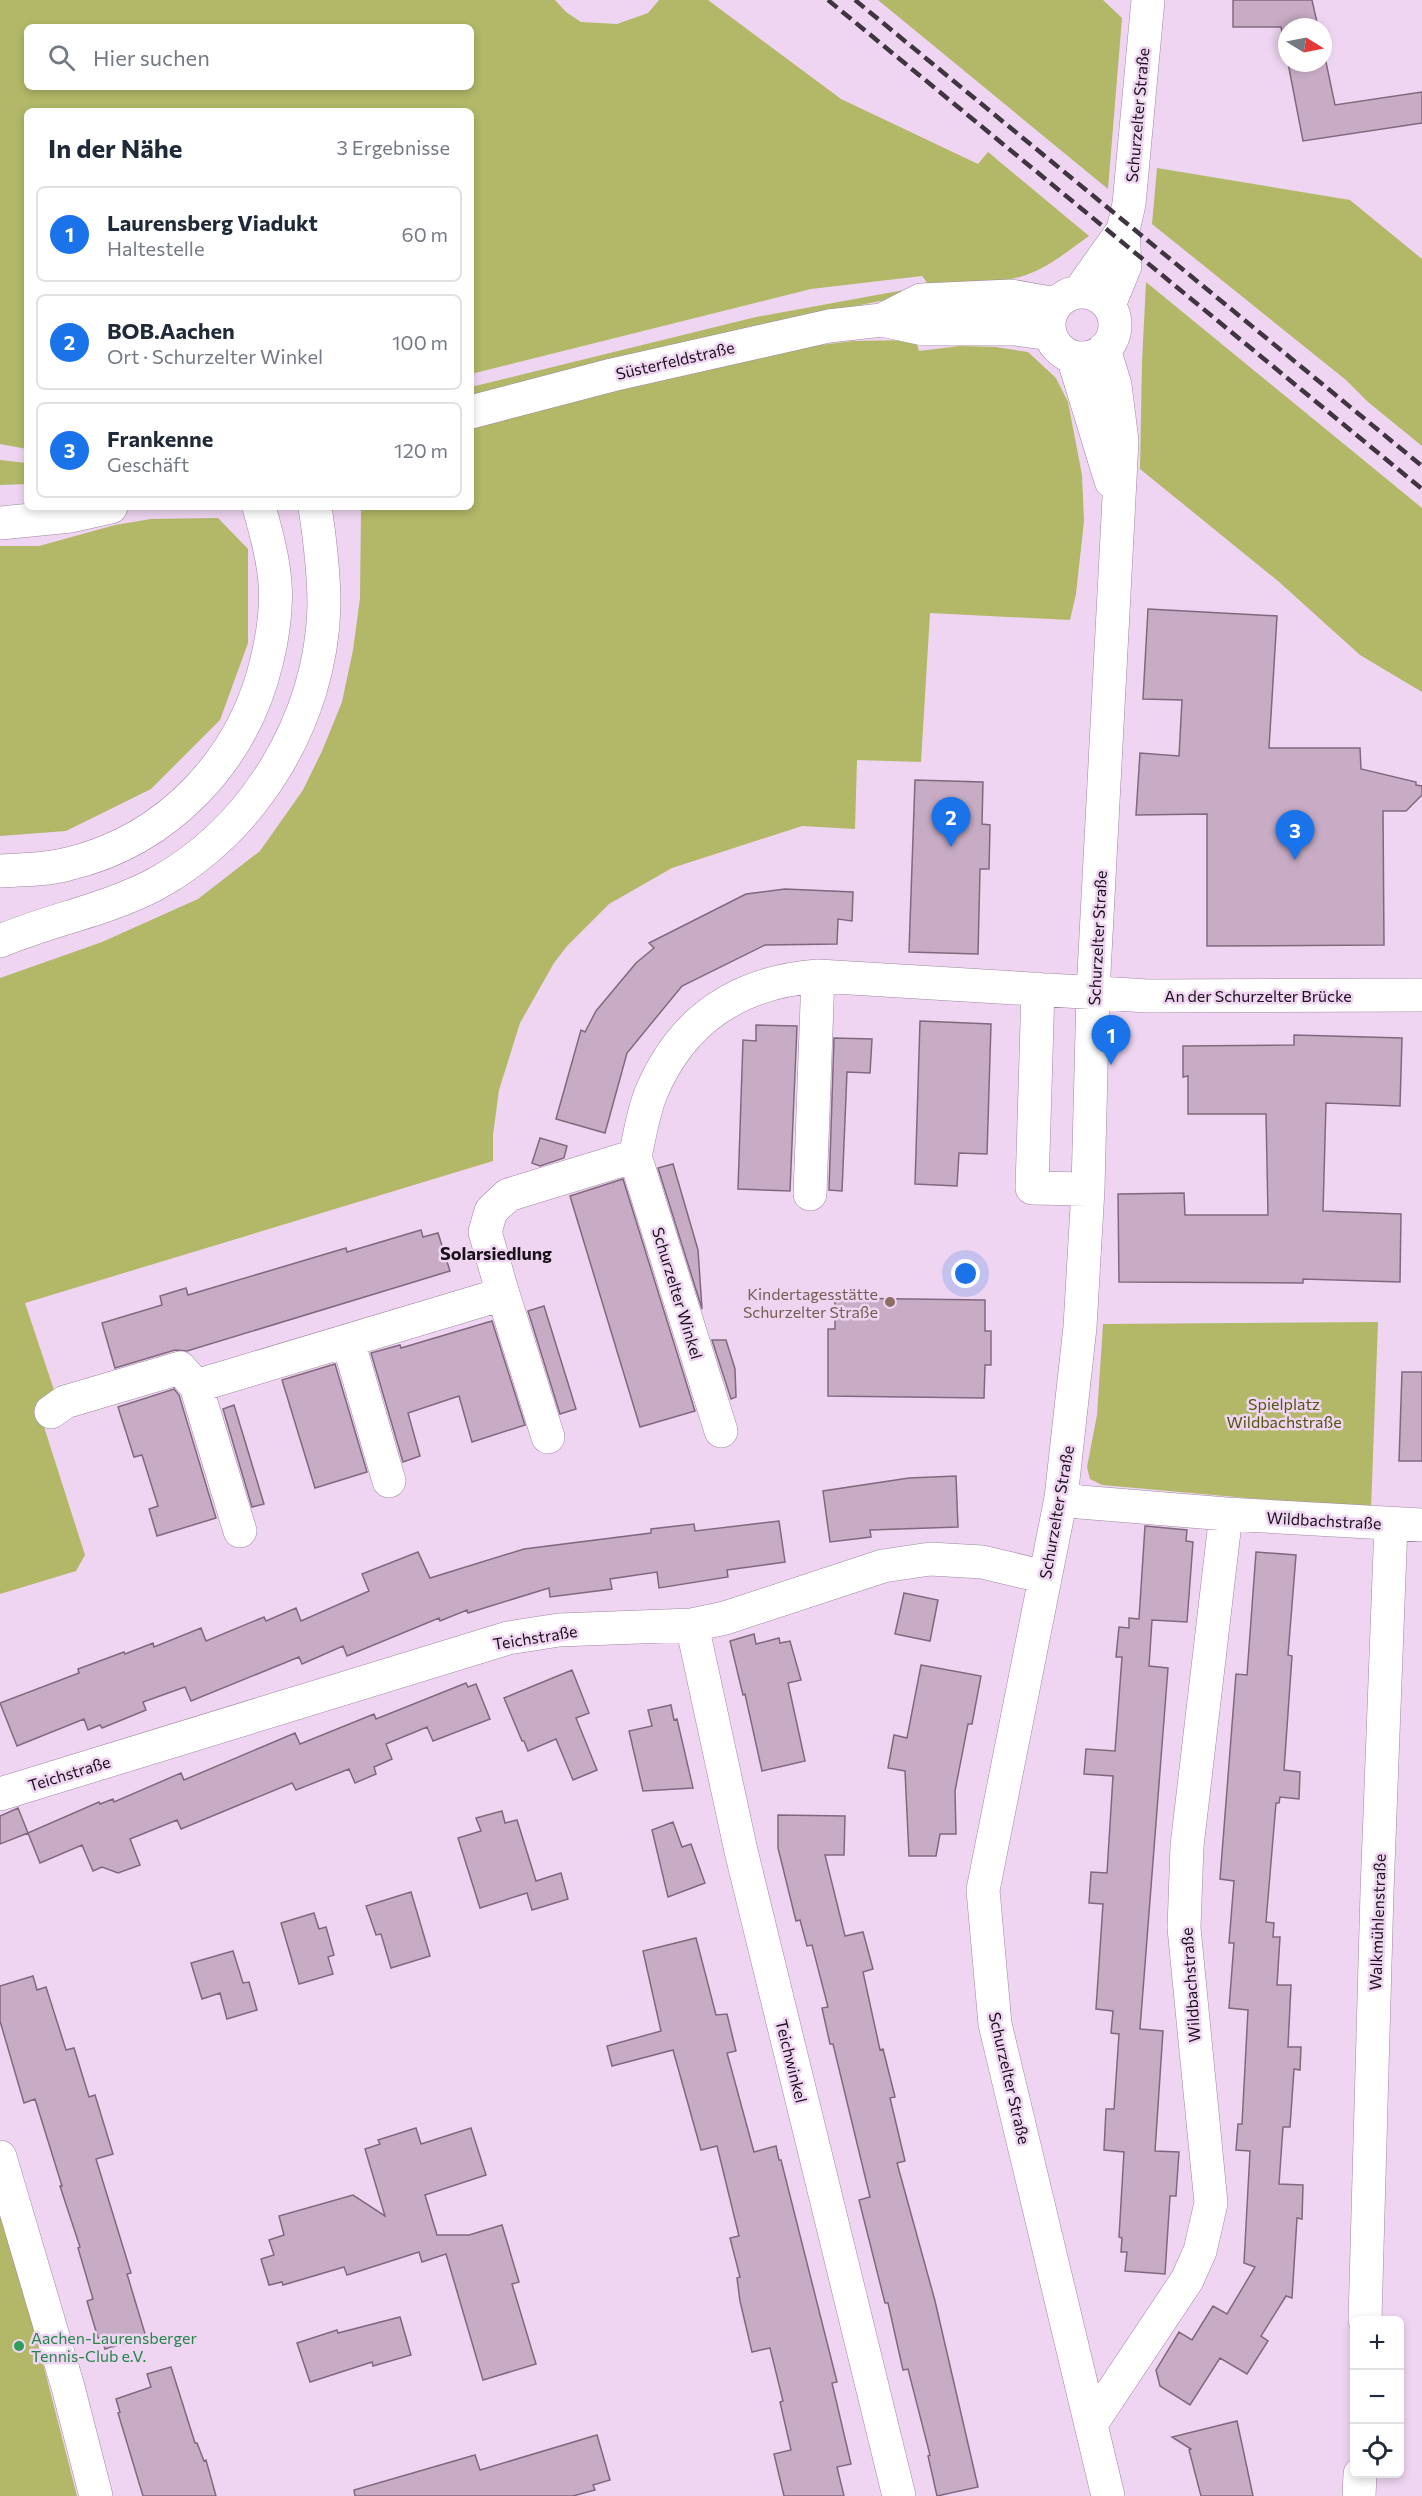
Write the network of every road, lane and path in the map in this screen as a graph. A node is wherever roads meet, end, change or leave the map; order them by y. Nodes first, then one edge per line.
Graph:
1 (1148, 0) edge
2 (1123, 230) junction
3 (1109, 305) junction
4 (1061, 310) junction
5 (1089, 353) junction
6 (474, 411) edge
7 (98, 510) edge
8 (261, 510) edge
9 (315, 510) edge
10 (0, 523) edge
11 (0, 872) edge
12 (0, 941) edge
13 (818, 976) junction
14 (1038, 989) junction
15 (1093, 992) junction
16 (1422, 995) edge
17 (635, 1156) junction
18 (1088, 1189) junction
19 (810, 1194) dead end
20 (503, 1293) junction
21 (348, 1341) junction
22 (196, 1386) junction
23 (51, 1412) dead end
24 (721, 1431) dead end
25 (548, 1437) dead end
26 (389, 1481) dead end
27 (1061, 1498) junction
28 (1226, 1514) junction
29 (1407, 1525) edge
30 (240, 1531) dead end
31 (1045, 1577) junction
32 (692, 1625) junction
33 (0, 1794) edge
34 (0, 2157) edge
35 (1365, 2316) edge
36 (1091, 2424) junction
37 (1360, 2478) edge
38 (96, 2496) edge
39 (898, 2496) edge
40 (1108, 2496) edge
41 (1359, 2496) edge

1 - 2 main road, Schurzelter Straße
2 - 3 main road, Schurzelter Straße
2 - 4 main road, Schurzelter Straße
3 - 4 main road
3 - 5 main road
4 - 5 main road
4 - 6 main road, Süsterfeldstraße
5 - 15 main road, Schurzelter Straße
7 - 10 main road
8 - 11 main road
9 - 12 main road
13 - 14 main road
13 - 17 main road
13 - 19 main road
14 - 15 main road
14 - 18 main road
15 - 16 main road, An der Schurzelter Brücke
15 - 18 main road, Schurzelter Straße
17 - 20 main road
17 - 24 main road, Schurzelter Winkel
18 - 27 main road, Schurzelter Straße
20 - 21 main road
20 - 25 main road
21 - 22 main road
21 - 26 main road
22 - 23 main road
22 - 30 main road
27 - 28 main road, Wildbachstraße
27 - 31 main road, Schurzelter Straße
28 - 29 main road, Wildbachstraße
28 - 36 main road, Wildbachstraße
29 - 35 main road, Walkmühlenstraße
31 - 32 main road, Teichstraße
31 - 36 main road, Schurzelter Straße
32 - 33 main road, Teichstraße
32 - 39 main road, Teichwinkel
34 - 38 main road
36 - 40 main road, Schurzelter Straße
37 - 41 main road

